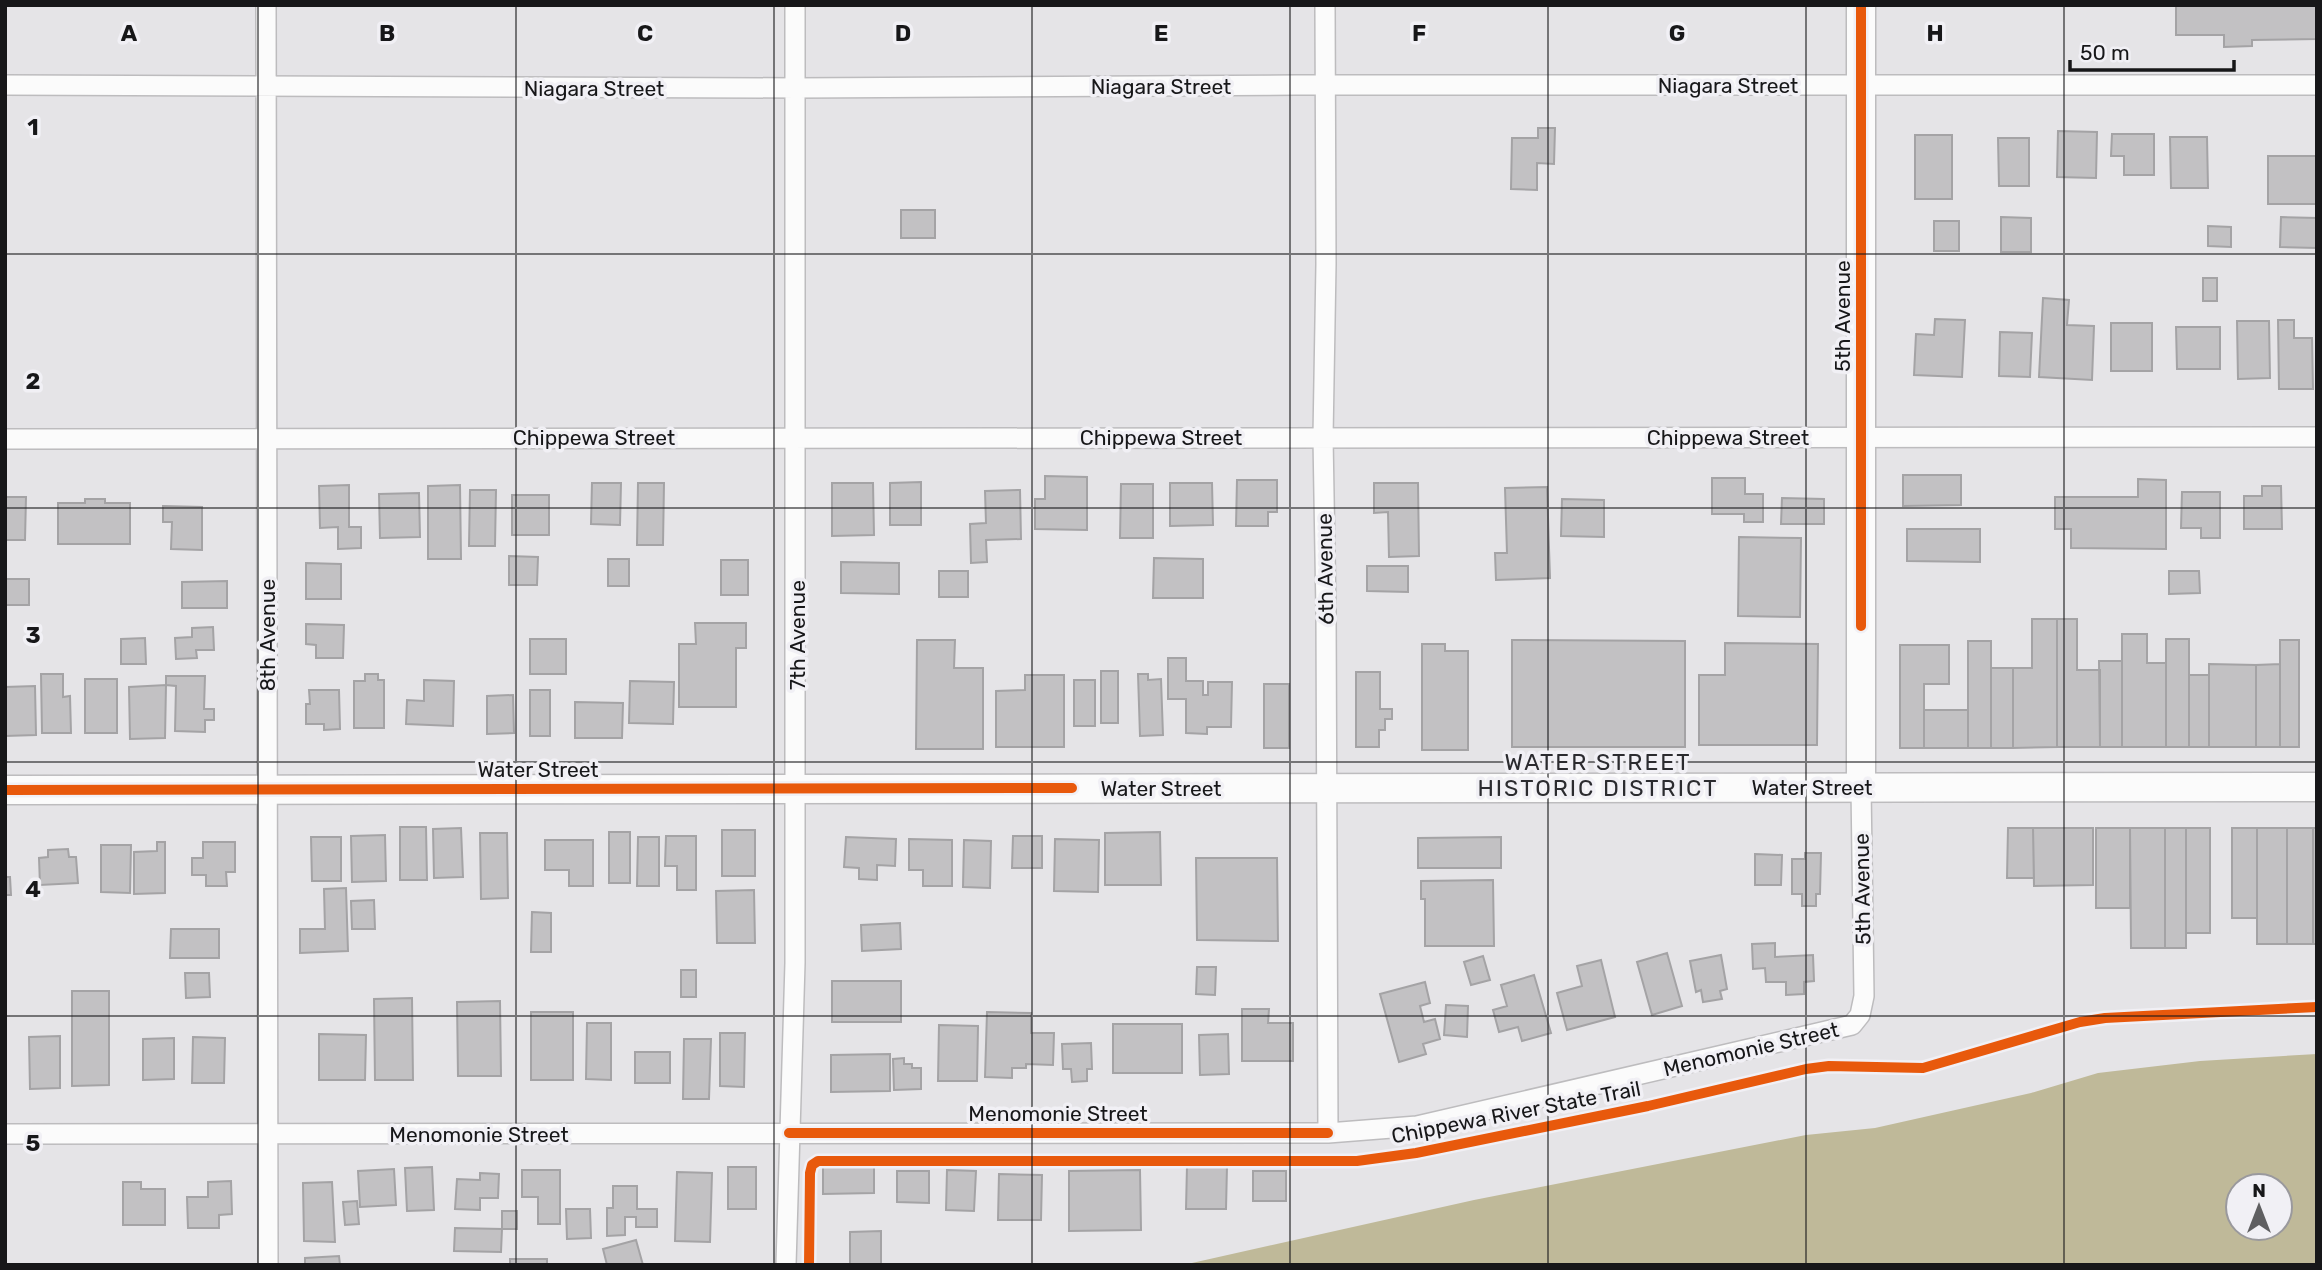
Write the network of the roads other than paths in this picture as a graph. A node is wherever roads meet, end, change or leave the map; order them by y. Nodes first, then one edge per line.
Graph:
1 (266, 5) edge
2 (795, 5) edge
3 (1325, 5) edge
4 (1861, 5) edge
5 (5, 85) edge
6 (1325, 85) junction
7 (1861, 85) junction
8 (2317, 85) edge
9 (265, 87) junction
10 (796, 88) junction
11 (796, 437) junction
12 (1323, 437) junction
13 (2317, 437) edge
14 (267, 438) junction
15 (1861, 438) junction
16 (5, 439) edge
17 (1861, 787) junction
18 (2317, 787) edge
19 (796, 788) junction
20 (1326, 788) junction
21 (5, 789) edge
22 (267, 789) junction
23 (1860, 1015) joint
24 (789, 1133) junction
25 (1328, 1133) junction
26 (5, 1135) edge
27 (267, 1136) junction
28 (268, 1265) edge
29 (786, 1265) edge

1 - 9 street, 8th Avenue
2 - 10 street, 7th Avenue
3 - 6 street, 6th Avenue
4 - 7 main road, 5th Avenue
5 - 9 street, Niagara Street
6 - 7 street, Niagara Street
6 - 10 street, Niagara Street
6 - 12 street, 6th Avenue
7 - 8 street, Niagara Street
7 - 15 main road, 5th Avenue
9 - 10 street, Niagara Street
9 - 14 street, 8th Avenue
10 - 11 street, 7th Avenue
11 - 12 street, Chippewa Street
11 - 14 street, Chippewa Street
11 - 19 street, 7th Avenue
12 - 15 street, Chippewa Street
12 - 20 street, 6th Avenue
13 - 15 street, Chippewa Street
14 - 16 street, Chippewa Street
14 - 22 street, 8th Avenue
15 - 17 main road, 5th Avenue
17 - 18 main road, Water Street
17 - 20 main road, Water Street
17 - 23 street, 5th Avenue
19 - 20 main road, Water Street
19 - 22 main road, Water Street
19 - 24 street, 7th Avenue
20 - 25 street, 6th Avenue
21 - 22 main road, Water Street
22 - 27 street, 8th Avenue
23 - 25 street, Menomonie Street
24 - 25 street, Menomonie Street
24 - 27 street, Menomonie Street
24 - 29 street, 7th Avenue
26 - 27 street, Menomonie Street
27 - 28 street, 8th Avenue

